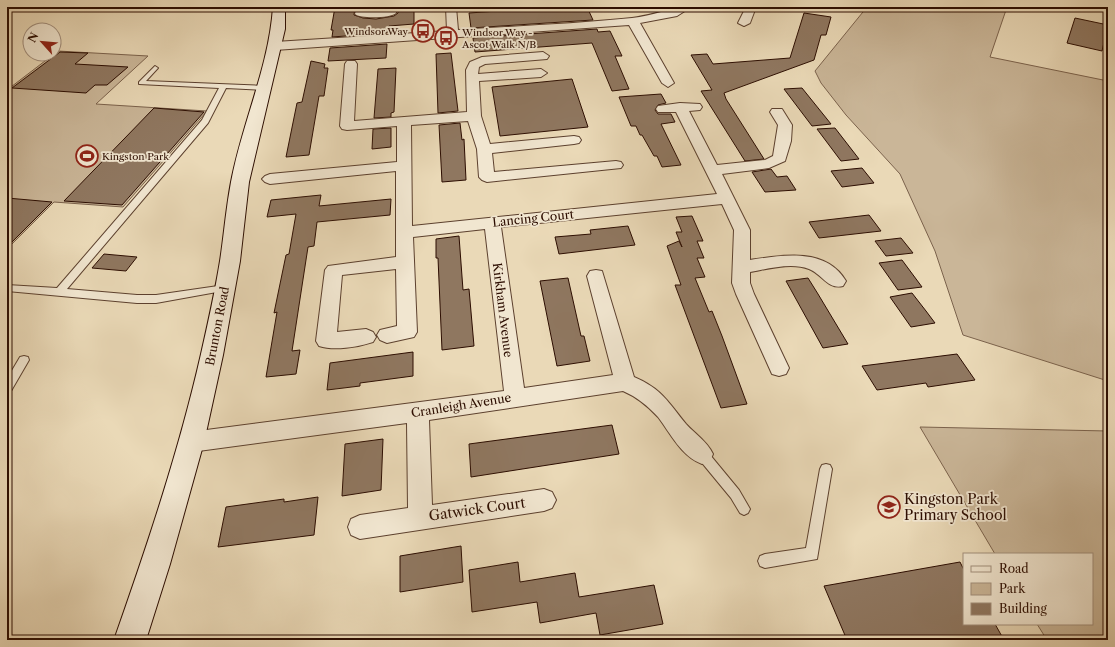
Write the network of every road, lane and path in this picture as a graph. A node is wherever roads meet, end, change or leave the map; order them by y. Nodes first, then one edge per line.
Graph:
1 (279, 7) edge
2 (362, 7) edge
3 (451, 7) edge
4 (686, 7) edge
5 (751, 7) edge
6 (391, 10) edge
7 (633, 20) junction
8 (744, 23) dead end
9 (453, 33) junction
10 (275, 46) junction
11 (543, 56) dead end
12 (351, 64) dead end
13 (155, 68) dead end
14 (541, 73) dead end
15 (472, 74) junction
16 (682, 82) dead end
17 (668, 83) junction
18 (655, 84) dead end
19 (224, 86) junction
20 (265, 88) junction
21 (663, 109) dead end
22 (777, 112) dead end
23 (474, 116) junction
24 (404, 123) junction
25 (574, 140) dead end
26 (485, 154) junction
27 (616, 165) dead end
28 (404, 166) junction
29 (712, 170) junction
30 (270, 179) dead end
31 (727, 198) junction
32 (492, 223) junction
33 (404, 232) junction
34 (405, 262) junction
35 (743, 267) junction
36 (596, 276) dead end
37 (837, 281) dead end
38 (7, 288) edge
39 (225, 288) junction
40 (59, 292) junction
41 (387, 335) dead end
42 (366, 336) dead end
43 (24, 360) dead end
44 (779, 368) dead end
45 (625, 382) junction
46 (7, 388) edge
47 (515, 397) junction
48 (418, 412) junction
49 (191, 442) junction
50 (702, 454) joint
51 (826, 468) dead end
52 (544, 500) dead end
53 (744, 509) dead end
54 (420, 518) junction
55 (360, 527) dead end
56 (765, 561) dead end
57 (130, 640) edge

1 - 10 street, Brunton Road
2 - 6 street
3 - 9 street
4 - 7 street
5 - 8 street
7 - 9 street
7 - 17 street
9 - 10 street
10 - 20 street, Brunton Road
11 - 15 street
12 - 24 street
13 - 19 lane
14 - 15 street
15 - 23 street
16 - 17 street
17 - 18 street
19 - 20 lane
19 - 40 lane
20 - 39 street, Brunton Road
21 - 29 street
22 - 29 street
23 - 24 street
23 - 26 street
24 - 28 street
25 - 26 street
26 - 27 street
28 - 30 street
28 - 33 street
29 - 31 street
31 - 32 street, Lancing Court
31 - 35 street
32 - 33 street, Lancing Court
32 - 47 street, Kirkham Avenue
33 - 34 street
34 - 41 street
34 - 42 street
35 - 37 street
35 - 44 street
36 - 45 street
38 - 40 lane
39 - 40 lane
39 - 49 street, Brunton Road
43 - 46 lane
45 - 47 street, Cranleigh Avenue
45 - 50 street
47 - 48 street, Cranleigh Avenue
48 - 49 street, Cranleigh Avenue
48 - 54 street, Gatwick Court
49 - 57 street, Brunton Road
50 - 53 lane
51 - 56 lane
52 - 54 street, Gatwick Court
54 - 55 street

